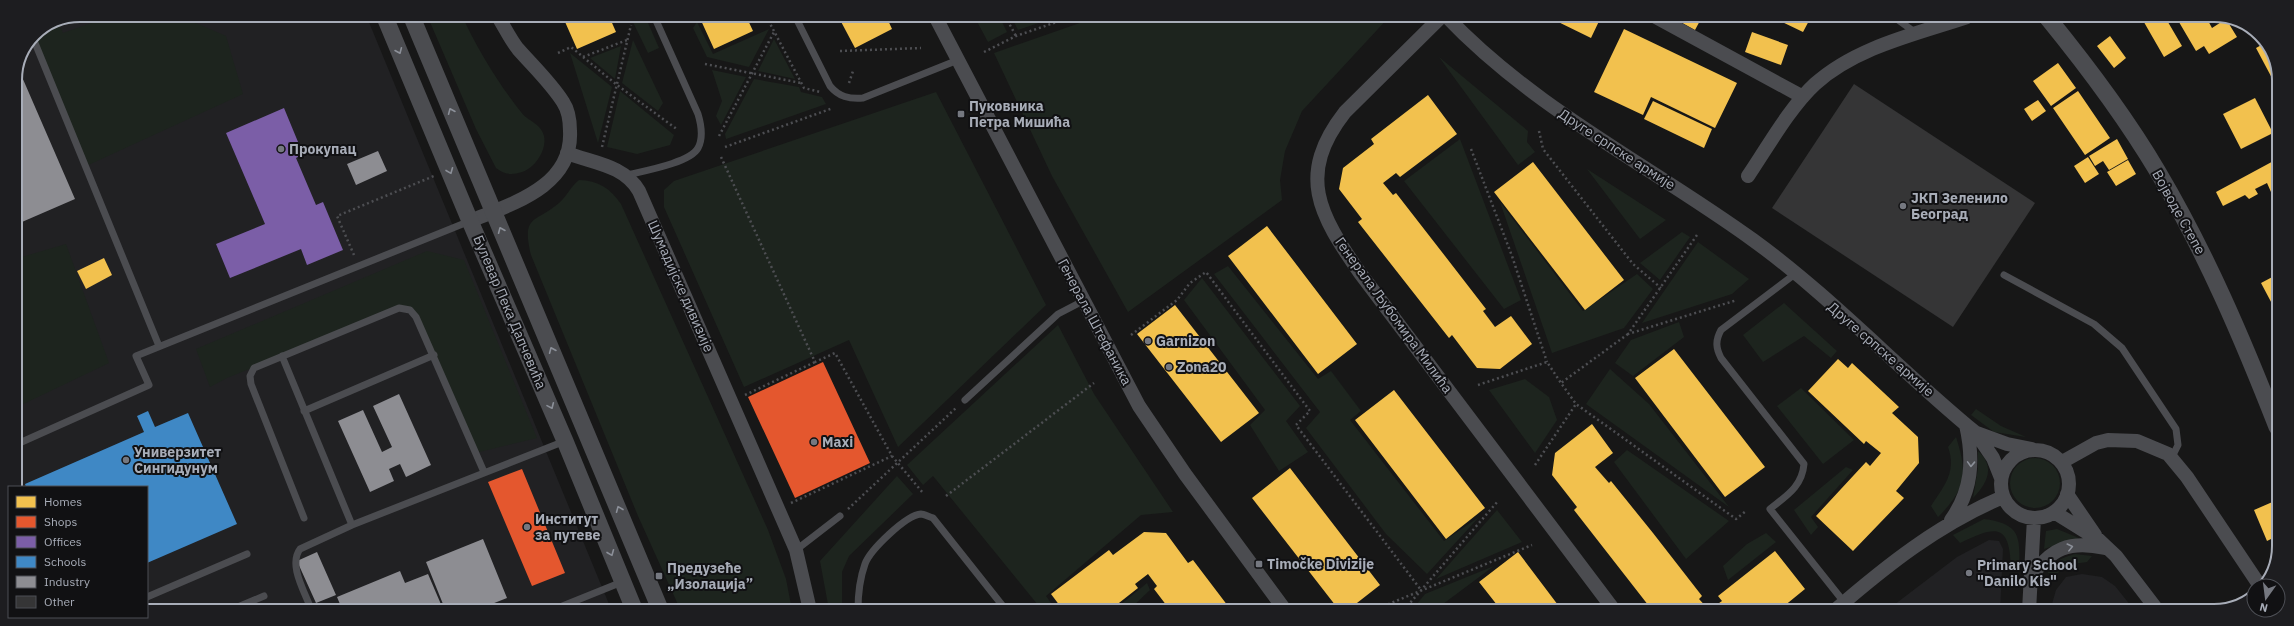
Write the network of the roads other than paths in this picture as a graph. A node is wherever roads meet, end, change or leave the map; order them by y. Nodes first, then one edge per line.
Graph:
1 (387, 22) edge
2 (414, 22) edge
3 (501, 22) edge
4 (657, 22) edge
5 (798, 22) edge
6 (938, 22) edge
7 (1436, 22) edge
8 (1451, 22) edge
9 (1665, 22) edge
10 (1901, 22) edge
11 (1952, 22) edge
12 (2051, 22) edge
13 (1917, 34) junction
14 (35, 44) edge
15 (958, 60) junction
16 (1803, 97) junction
17 (567, 153) junction
18 (627, 175) junction
19 (1748, 176) dead end
20 (493, 212) junction
21 (470, 221) junction
22 (1796, 274) junction
23 (2004, 275) dead end
24 (1083, 301) junction
25 (159, 346) junction
26 (434, 355) junction
27 (282, 356) junction
28 (965, 400) road end
29 (304, 411) junction
30 (2272, 415) edge
31 (1971, 429) junction
32 (566, 441) junction
33 (22, 442) edge
34 (2032, 450) junction
35 (2172, 457) junction
36 (2062, 462) junction
37 (484, 472) junction
38 (2001, 478) junction
39 (2068, 494) junction
40 (2003, 496) junction
41 (2054, 512) junction
42 (840, 516) dead end
43 (304, 518) dead end
44 (2034, 518) junction
45 (1949, 522) junction
46 (352, 525) junction
47 (2104, 545) junction
48 (796, 550) junction
49 (246, 554) dead end
50 (2255, 578) edge
51 (2030, 579) junction
52 (622, 582) junction
53 (264, 596) dead end
54 (148, 597) edge
55 (245, 604) edge
56 (309, 604) edge
57 (568, 604) edge
58 (632, 604) edge
59 (658, 604) edge
60 (809, 604) edge
61 (859, 604) edge
62 (1001, 604) edge
63 (1281, 604) edge
64 (1609, 604) edge
65 (1838, 604) edge
66 (1841, 604) edge
67 (2029, 604) edge
68 (2153, 604) edge

1 -> 21 street, Булевар Пека Дапчевића
20 -> 2 street, Булевар Пека Дапчевића
3 - 17 street
4 - 18 lane
5 - 15 lane
6 - 15 street, Генерала Штефаника
7 - 64 street, Генерала Љубомира Милића
8 - 22 street, Друге српске армије
9 - 16 street
10 - 13 lane
11 - 13 street
12 - 30 street, Војводе Степе
13 - 16 street
14 - 25 lane
15 - 24 street, Генерала Штефаника
16 - 19 street
17 - 18 street
17 - 20 street
18 - 48 street, Шумадијске дивизије
20 - 21 street
59 -> 20 street, Булевар Пека Дапчевића
21 - 25 lane
21 -> 32 street, Булевар Пека Дапчевића
22 - 31 street, Друге српске армије
22 - 65 lane
23 - 35 lane
24 - 28 lane
24 - 63 street, Генерала Штефаника
25 - 33 lane
26 - 27 lane
26 - 29 lane
26 - 37 lane
27 - 29 lane
27 - 43 lane
29 - 46 lane
31 - 34 street, Друге српске армије
31 - 38 street, Друге српске армије
31 -> 45 street
32 - 37 lane
32 -> 52 street, Булевар Пека Дапчевића
34 - 36 street
34 - 38 street
35 - 36 street
35 - 50 street
36 - 39 street
37 - 46 lane
38 - 40 street
39 - 41 street
39 - 47 street
40 - 44 street
40 - 45 street
41 - 44 street
41 - 47 street
42 - 48 lane
44 - 51 street
45 - 66 street
46 - 56 lane
51 -> 47 street
47 - 68 street
48 - 60 street, Шумадијске дивизије
49 - 54 lane
51 - 67 street
52 - 57 lane
52 - 58 street, Булевар Пека Дапчевића
53 - 55 lane
61 - 62 lane

